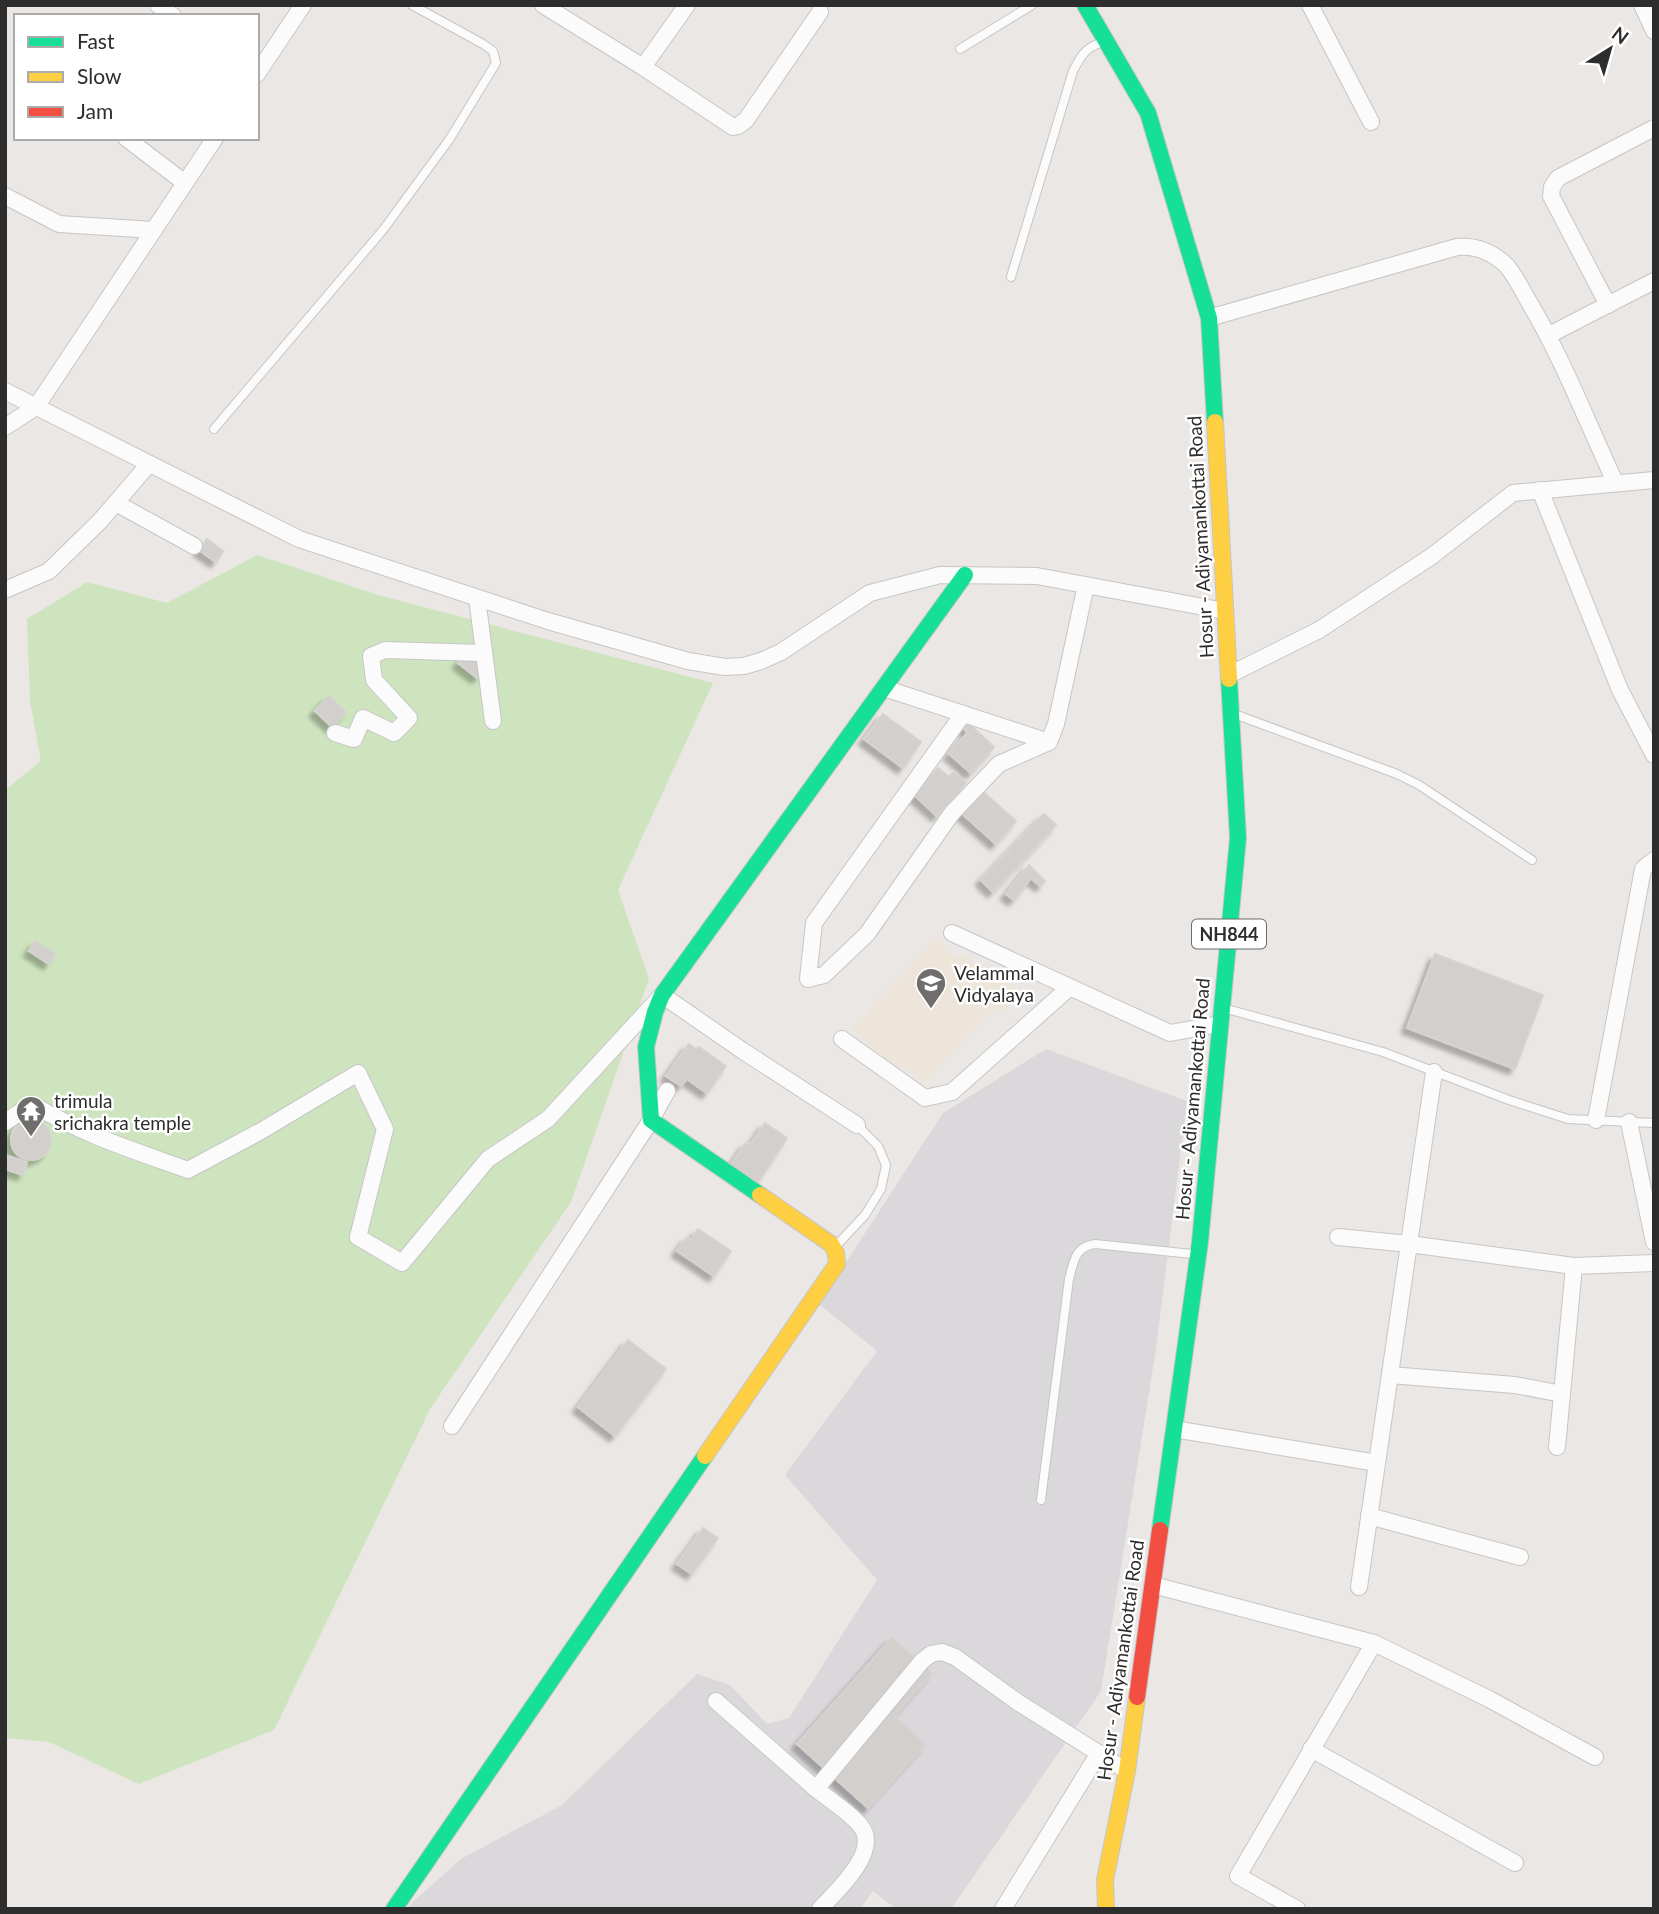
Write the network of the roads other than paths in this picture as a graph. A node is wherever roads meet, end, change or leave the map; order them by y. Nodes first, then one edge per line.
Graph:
1 (303, 5) edge
2 (412, 5) edge
3 (543, 5) edge
4 (687, 5) edge
5 (1032, 5) edge
6 (1085, 5) edge
7 (1310, 5) edge
8 (1642, 5) edge
9 (820, 12) dead end
10 (1654, 31) edge
11 (1106, 41) junction
12 (960, 49) dead end
13 (643, 66) junction
14 (259, 71) edge
15 (1371, 122) dead end
16 (1654, 128) edge
17 (129, 140) edge
18 (214, 140) edge
19 (185, 183) junction
20 (5, 196) edge
21 (154, 230) junction
22 (1012, 277) dead end
23 (1654, 281) edge
24 (1608, 305) junction
25 (1209, 318) junction
26 (1549, 335) junction
27 (5, 391) edge
28 (36, 407) junction
29 (5, 427) edge
30 (214, 429) dead end
31 (149, 464) junction
32 (1654, 480) edge
33 (1615, 482) junction
34 (1540, 491) junction
35 (116, 503) junction
36 (194, 547) dead end
37 (965, 575) junction
38 (1086, 585) junction
39 (5, 590) edge
40 (477, 598) junction
41 (1225, 611) junction
42 (483, 653) junction
43 (1229, 675) junction
44 (884, 688) junction
45 (1231, 713) junction
46 (963, 714) junction
47 (493, 721) dead end
48 (335, 733) dead end
49 (1049, 743) junction
50 (1654, 755) edge
51 (1532, 860) dead end
52 (1654, 860) edge
53 (952, 933) dead end
54 (1070, 987) junction
55 (662, 995) junction
56 (1221, 1016) junction
57 (842, 1039) dead end
58 (1434, 1072) junction
59 (667, 1091) dead end
60 (651, 1120) junction
61 (1596, 1120) junction
62 (5, 1122) edge
63 (1629, 1122) junction
64 (1654, 1124) edge
65 (857, 1125) joint
66 (1338, 1237) dead end
67 (1654, 1242) edge
68 (1409, 1244) junction
69 (835, 1248) junction
70 (1198, 1255) junction
71 (1654, 1263) edge
72 (1574, 1266) junction
73 (1390, 1375) junction
74 (1562, 1394) junction
75 (452, 1426) dead end
76 (1174, 1429) junction
77 (1558, 1447) dead end
78 (1377, 1463) junction
79 (1041, 1500) dead end
80 (1369, 1516) junction
81 (1520, 1557) dead end
82 (1153, 1585) junction
83 (1359, 1587) dead end
84 (1374, 1643) junction
85 (716, 1701) dead end
86 (1311, 1749) junction
87 (1099, 1753) junction
88 (1595, 1757) dead end
89 (1127, 1770) junction
90 (816, 1789) junction
91 (1515, 1863) dead end
92 (1105, 1880) junction
93 (394, 1909) edge
94 (820, 1909) edge
95 (1003, 1909) edge
96 (1090, 1909) edge
97 (1106, 1909) edge
98 (1297, 1909) edge

1 - 14 street
2 - 30 lane
3 - 13 street
4 - 13 street
5 - 12 lane
6 - 11 main road, Hosur - Adiyamankottai Road / NH844
7 - 15 street
8 - 10 street
9 - 13 street
11 - 22 lane
11 - 25 main road, Hosur - Adiyamankottai Road / NH844
16 - 24 street
17 - 19 street
18 - 19 street
19 - 21 street
20 - 21 street
21 - 28 street
23 - 24 street
24 - 26 street
25 - 26 street
25 - 41 main road, Hosur - Adiyamankottai Road / NH844
26 - 33 street
27 - 28 street
28 - 29 street
28 - 31 street
31 - 35 street
31 - 40 street
32 - 33 street
33 - 34 street
34 - 43 street
34 - 50 street
35 - 36 street
35 - 39 street
37 - 38 street
37 - 40 street
37 - 44 main road
38 - 41 street
38 - 49 street
40 - 42 street
41 - 43 main road, Hosur - Adiyamankottai Road / NH844
42 - 47 street
42 - 48 street
43 - 45 main road, Hosur - Adiyamankottai Road / NH844
44 - 46 street
44 - 55 main road
45 - 51 lane
45 - 56 main road, Hosur - Adiyamankottai Road / NH844
46 - 49 street
46 - 49 street
52 - 61 street
53 - 54 street
54 - 56 street
54 - 57 street
55 - 60 main road
55 - 62 street
55 - 65 street
56 - 58 lane
56 - 70 main road, Hosur - Adiyamankottai Road / NH844
58 - 61 lane
58 - 68 street
59 - 60 street
60 - 69 main road
60 - 75 street
61 - 63 lane
63 - 64 lane
63 - 67 street
65 - 69 lane
66 - 68 street
68 - 72 street
68 - 73 street
69 - 93 main road
70 - 76 main road, Hosur - Adiyamankottai Road / NH844
70 - 79 lane
71 - 72 street
72 - 74 street
73 - 74 street
73 - 78 street
74 - 77 street
76 - 78 street
76 - 82 main road, Hosur - Adiyamankottai Road / NH844
78 - 80 street
80 - 81 street
80 - 83 street
82 - 84 street
82 - 89 main road, Hosur - Adiyamankottai Road / NH844
84 - 86 street
84 - 88 street
85 - 90 street
86 - 91 street
86 - 98 street
87 - 89 street
87 - 90 street
87 - 95 street
89 - 92 main road, Hosur - Adiyamankottai Road / NH844
90 - 94 street
92 - 96 main road, Hosur - Adiyamankottai Road / NH844
92 - 97 main road, Hosur - Adiyamankottai Road / NH844

